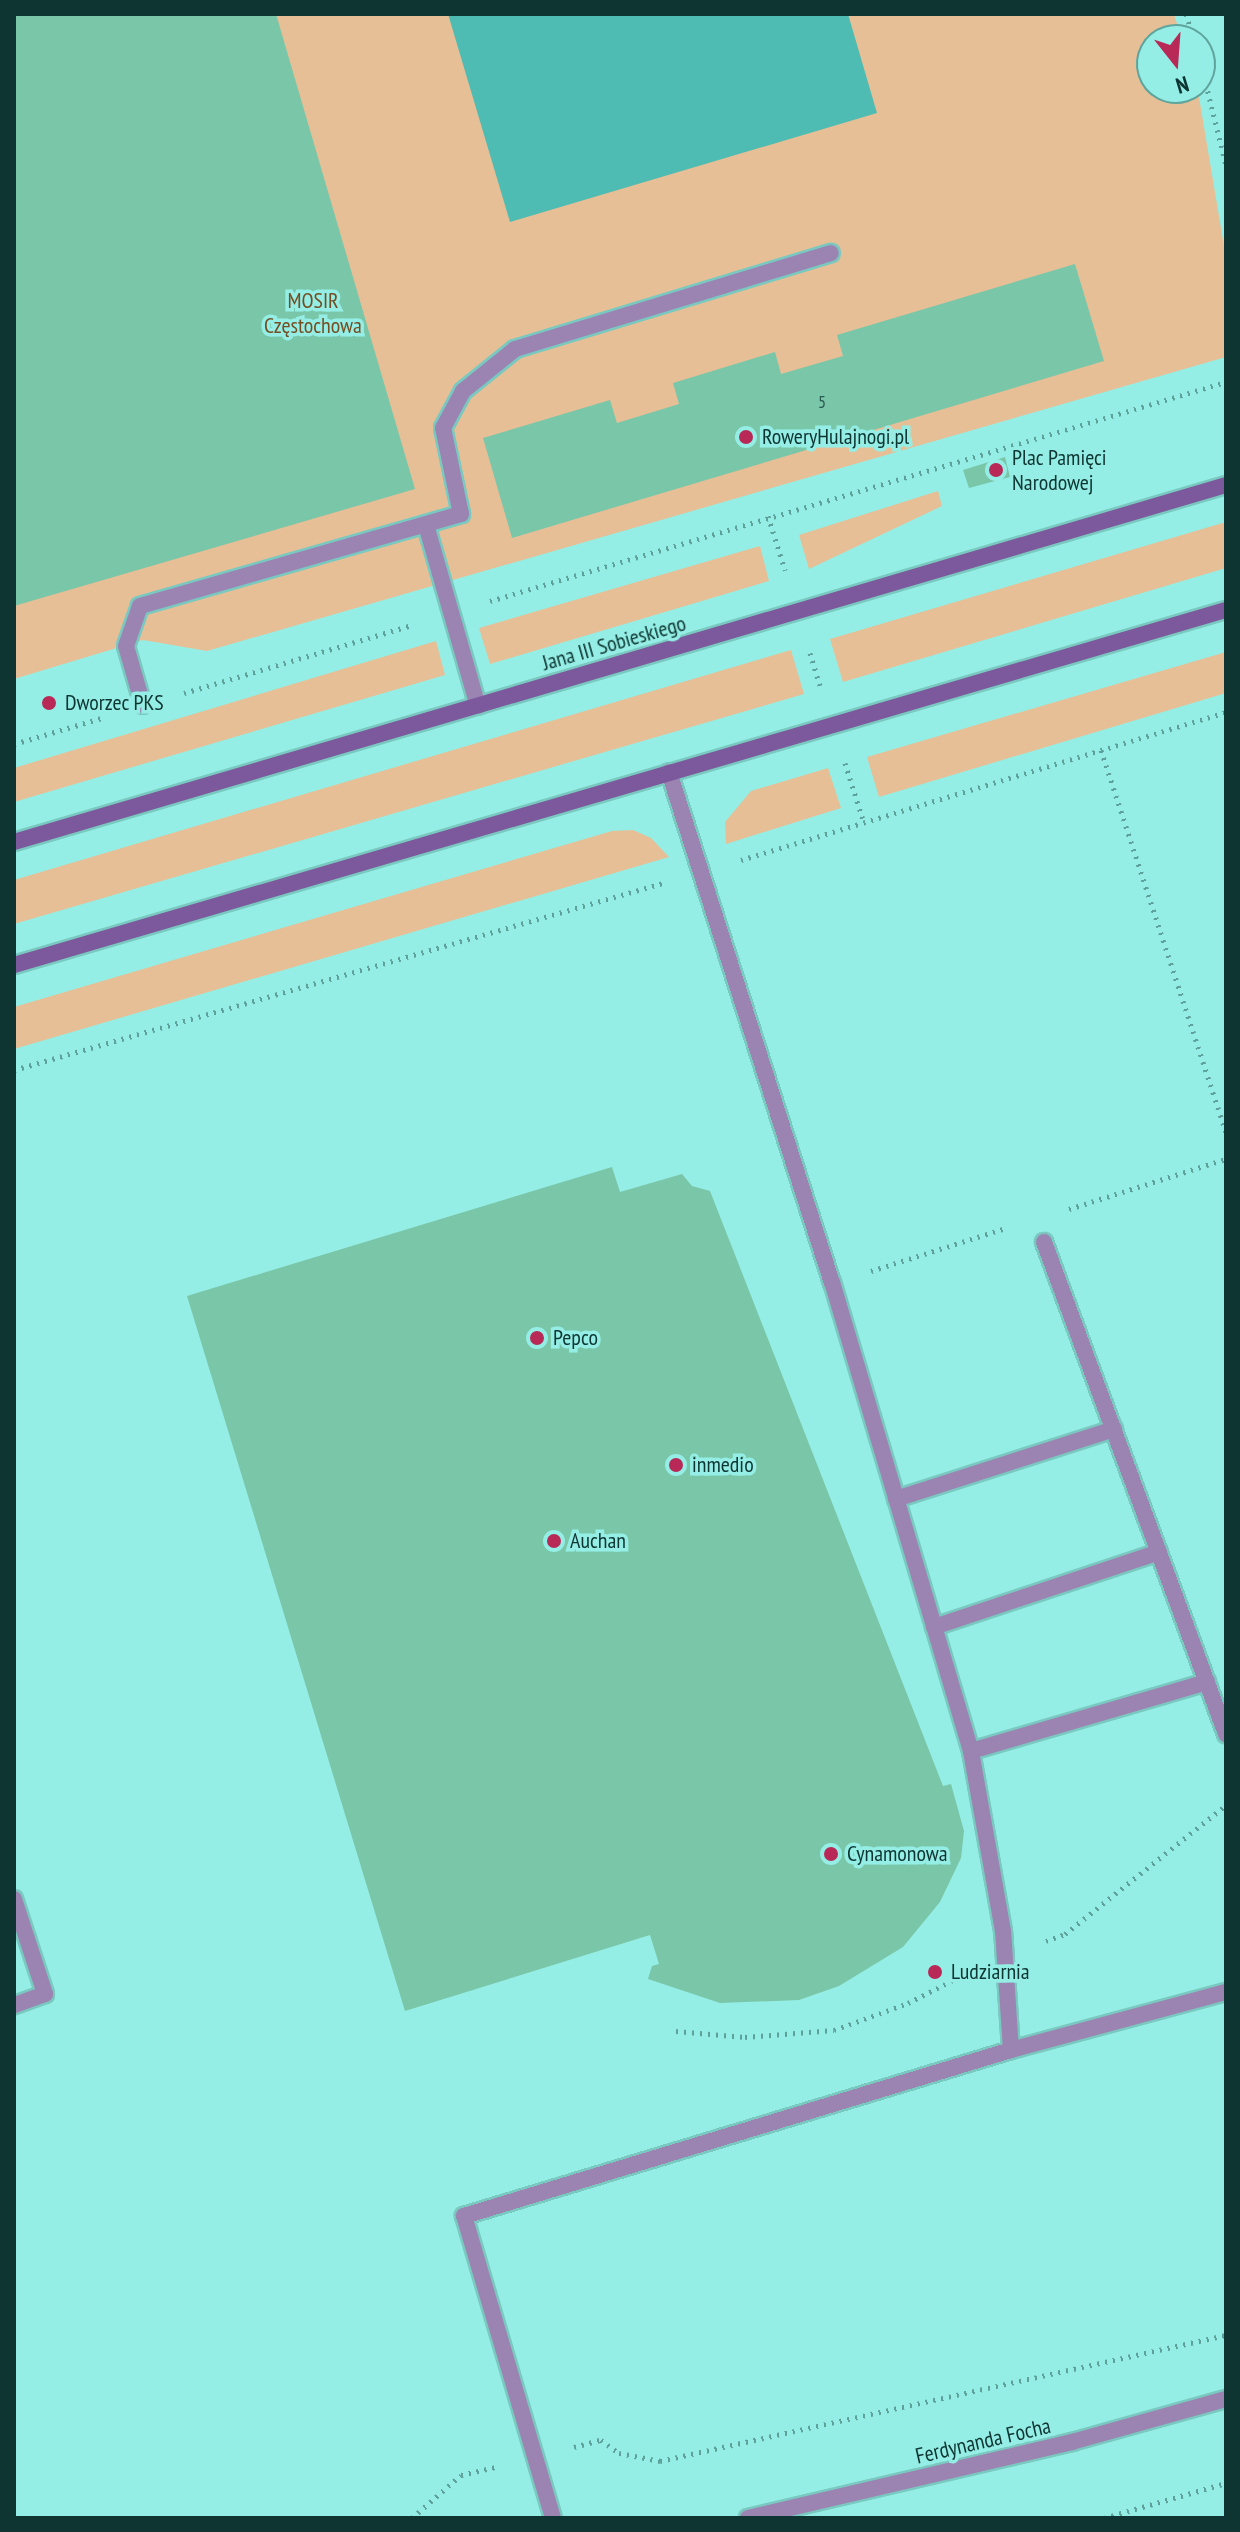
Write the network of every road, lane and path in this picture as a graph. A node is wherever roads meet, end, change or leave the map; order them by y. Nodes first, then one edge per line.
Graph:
1 (1211, 104) edge
2 (1226, 165) edge
3 (831, 253) dead end
4 (1226, 382) edge
5 (1226, 485) edge
6 (768, 516) junction
7 (426, 525) junction
8 (789, 583) dead end
9 (1226, 610) edge
10 (452, 613) junction
11 (806, 641) dead end
12 (824, 695) dead end
13 (143, 705) junction
14 (478, 706) junction
15 (1226, 712) edge
16 (14, 744) edge
17 (1101, 750) junction
18 (843, 758) dead end
19 (669, 772) junction
20 (864, 823) junction
21 (14, 842) edge
22 (730, 863) dead end
23 (676, 880) dead end
24 (14, 965) edge
25 (14, 1070) edge
26 (1226, 1133) edge
27 (1044, 1242) dead end
28 (1114, 1429) junction
29 (896, 1499) junction
30 (1159, 1552) junction
31 (934, 1627) junction
32 (1207, 1682) junction
33 (1226, 1734) edge
34 (971, 1751) junction
35 (14, 1899) edge
36 (1226, 1992) edge
37 (14, 2005) edge
38 (1011, 2050) junction
39 (1226, 2335) edge
40 (1226, 2399) edge
41 (535, 2457) junction
42 (1226, 2483) edge
43 (412, 2518) edge
44 (553, 2518) edge
45 (748, 2518) edge
46 (1104, 2518) edge

1 - 2 path
3 - 7 street
4 - 6 path
5 - 14 street, Jana III Sobieskiego
6 - 8 path
6 - 10 path
7 - 10 street
7 - 13 street
9 - 19 street
10 - 13 path
10 - 14 street
11 - 12 path
13 - 16 path
14 - 21 street, Jana III Sobieskiego
15 - 17 path
17 - 20 path
17 - 26 path
18 - 20 path
19 - 24 street
19 - 29 street
20 - 22 path
23 - 25 path
27 - 28 street
28 - 29 street
28 - 30 street
29 - 31 street
30 - 31 street
30 - 32 street
31 - 34 street
32 - 33 street
32 - 34 street
34 - 38 street
35 - 37 street
36 - 38 street
38 - 41 street
39 - 41 path
40 - 45 street, Ferdynanda Focha
41 - 43 path
41 - 44 street
42 - 46 path

